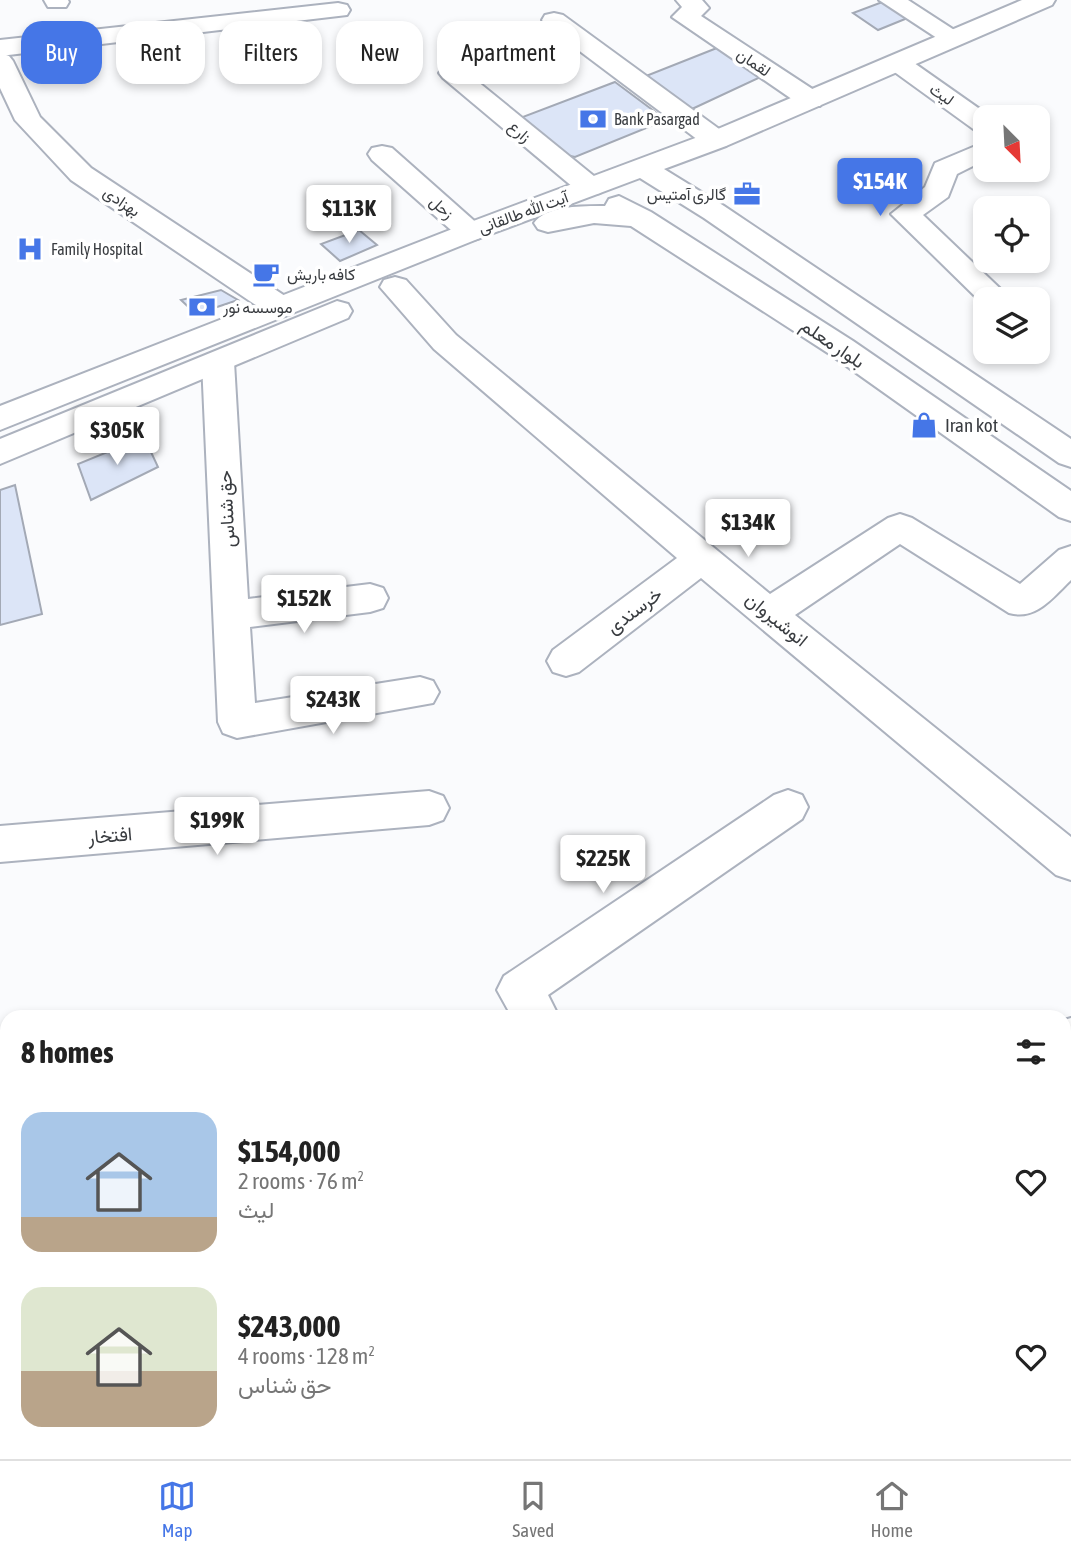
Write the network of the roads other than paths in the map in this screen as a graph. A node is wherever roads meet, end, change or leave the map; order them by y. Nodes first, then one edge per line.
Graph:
1 (688, 0) edge
2 (891, 0) edge
3 (1043, 0) edge
4 (338, 10) dead end
5 (554, 20) dead end
6 (952, 37) junction
7 (0, 48) edge
8 (0, 61) edge
9 (898, 63) junction
10 (465, 84) edge
11 (811, 100) junction
12 (973, 116) edge
13 (716, 140) junction
14 (382, 154) dead end
15 (973, 156) edge
16 (641, 167) junction
17 (590, 187) junction
18 (641, 218) junction
19 (470, 232) junction
20 (395, 287) junction
21 (983, 287) edge
22 (280, 307) junction
23 (218, 362) junction
24 (0, 419) edge
25 (0, 452) edge
26 (1071, 455) edge
27 (1071, 508) edge
28 (702, 558) junction
29 (1071, 559) edge
30 (370, 598) dead end
31 (770, 613) junction
32 (231, 615) junction
33 (566, 661) dead end
34 (420, 692) dead end
35 (788, 807) dead end
36 (429, 808) dead end
37 (0, 844) edge
38 (1071, 862) edge
39 (532, 1010) edge

1 - 11 street, لقمان
2 - 6 street
3 - 6 street, آیت الله طالقانی
4 - 7 street
5 - 13 street
6 - 9 street, آیت الله طالقانی
8 - 22 street, بهزادی
9 - 11 street, آیت الله طالقانی
9 - 12 street, لیث
10 - 17 street, زارع
11 - 13 street, آیت الله طالقانی
13 - 16 street, آیت الله طالقانی
14 - 19 street, زحل
15 - 21 street
16 - 17 street, آیت الله طالقانی
16 - 26 street
17 - 18 street, بلوار معلم
17 - 19 street, آیت الله طالقانی
18 - 20 street, آیت الله طالقانی
18 - 27 street, بلوار معلم
19 - 22 street, آیت الله طالقانی
20 - 23 street, آیت الله طالقانی
20 - 28 street, انوشیروان
22 - 24 street, آیت الله طالقانی
23 - 25 street, آیت الله طالقانی
23 - 32 street, حق شناس
28 - 31 street, انوشیروان
28 - 33 street, خرسندی
29 - 31 street
30 - 32 street
31 - 38 street, انوشیروان
32 - 34 street, حق شناس
35 - 39 street
36 - 37 street, افتخار

